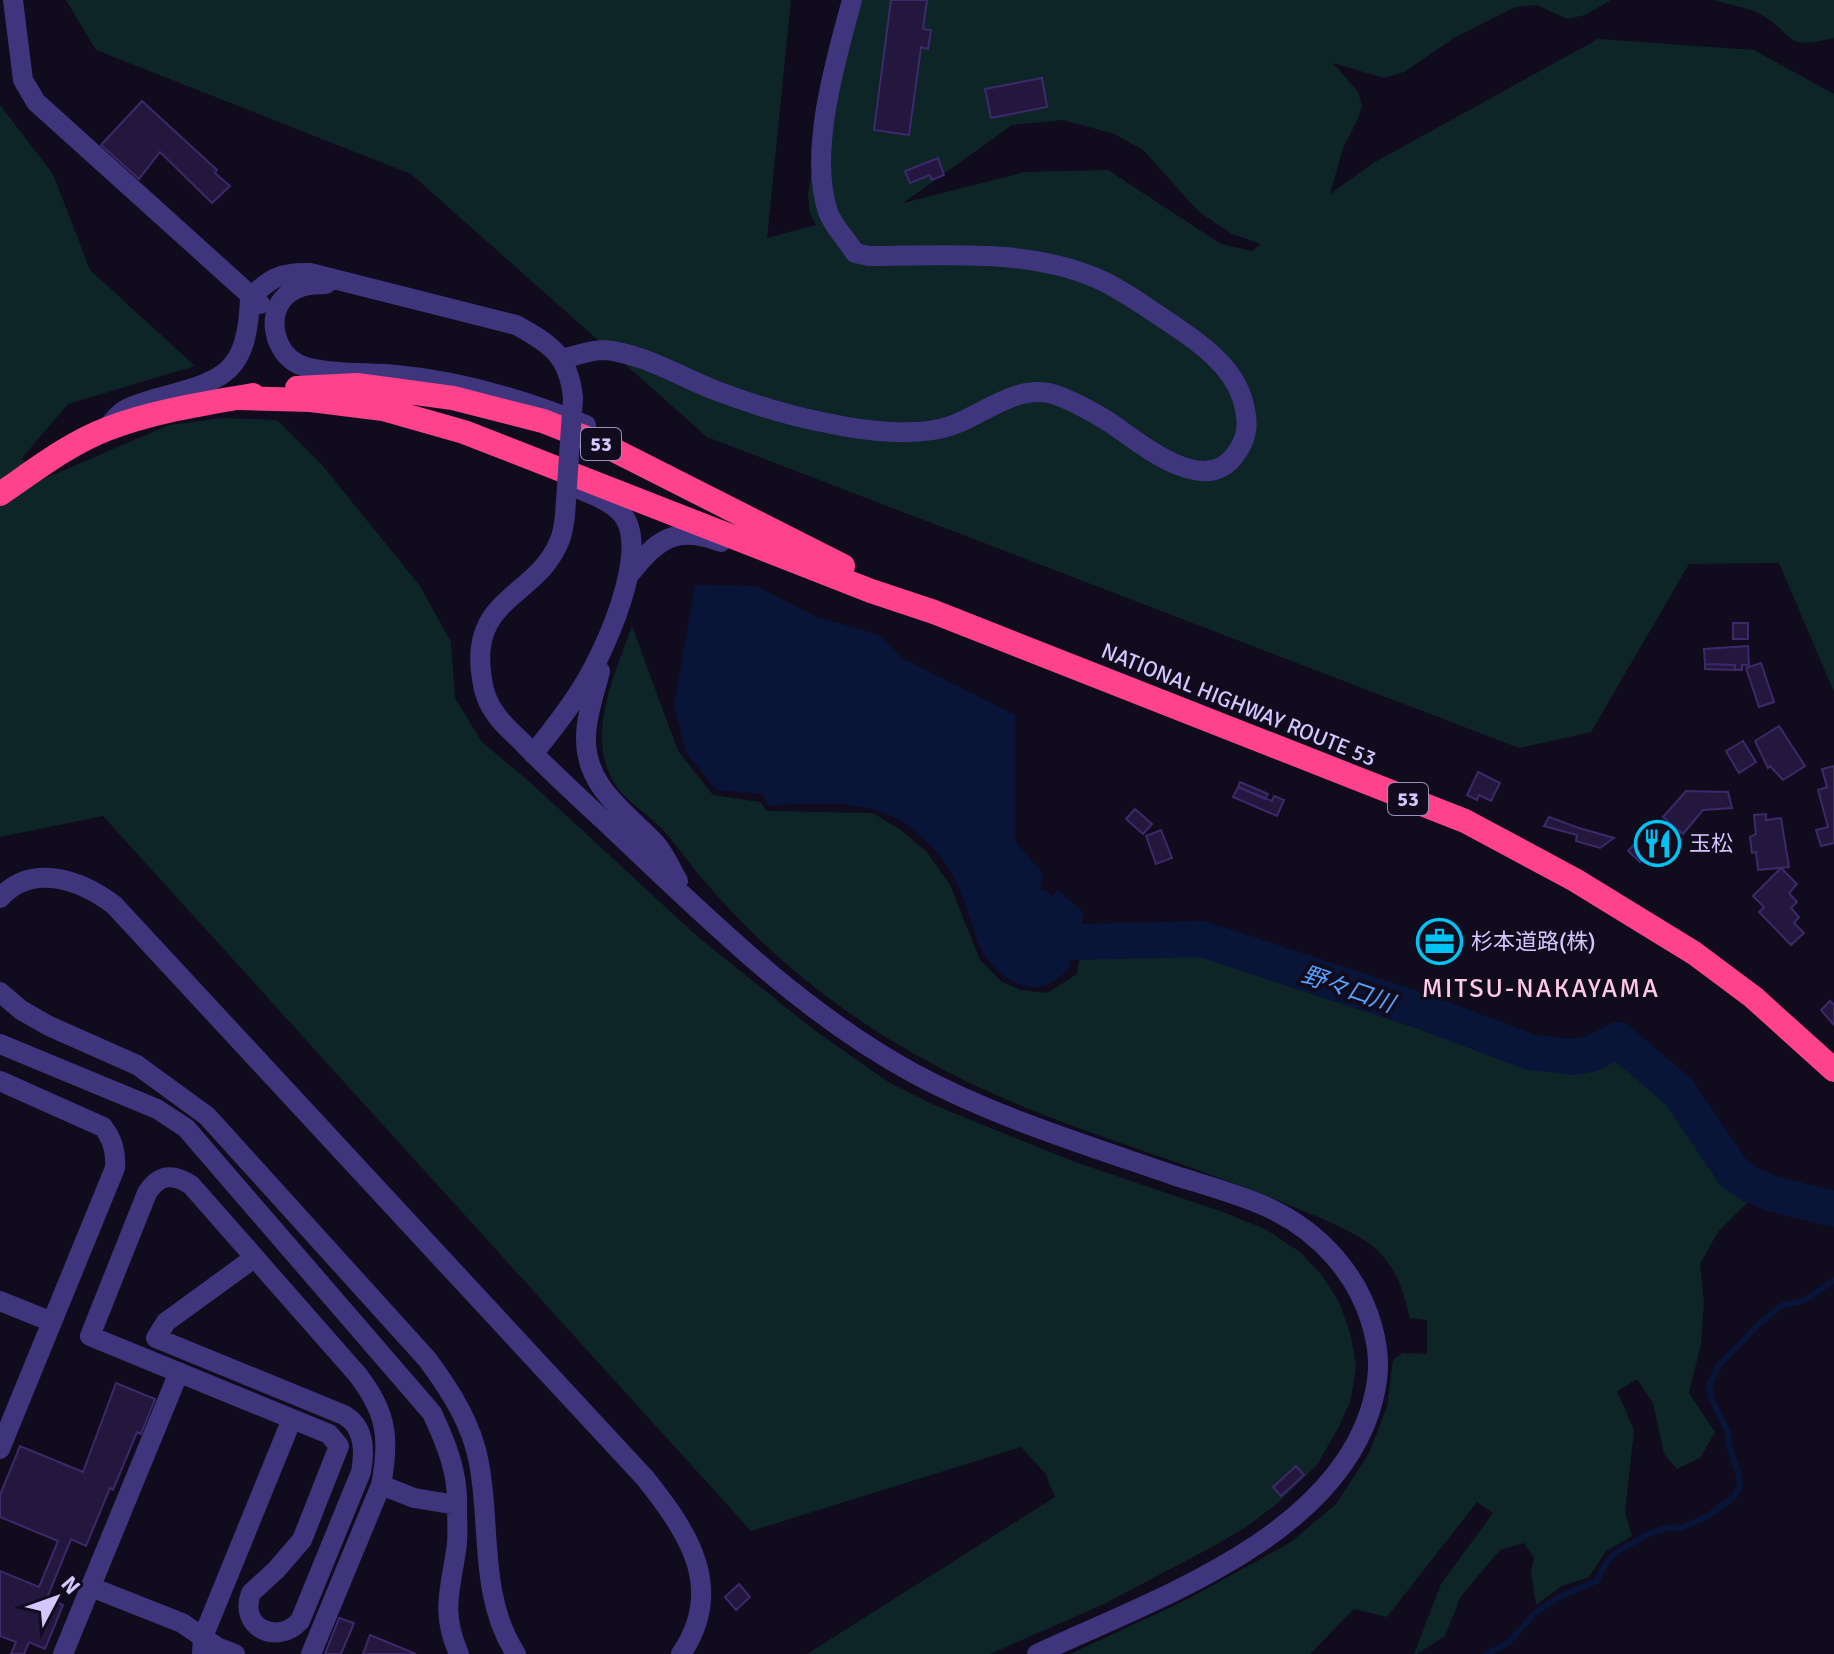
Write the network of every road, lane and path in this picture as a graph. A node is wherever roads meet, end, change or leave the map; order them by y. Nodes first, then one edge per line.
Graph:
1 (13, 0) edge
2 (852, 0) edge
3 (346, 283) junction
4 (250, 298) junction
5 (275, 315) junction
6 (562, 359) junction
7 (238, 398) junction
8 (383, 409) junction
9 (107, 429) junction
10 (649, 467) junction
11 (0, 494) edge
12 (630, 574) junction
13 (871, 591) junction
14 (934, 612) junction
15 (609, 632) junction
16 (533, 754) junction
17 (0, 898) edge
18 (692, 905) junction
19 (0, 992) edge
20 (0, 1044) edge
21 (1834, 1070) edge
22 (0, 1081) edge
23 (301, 1219) junction
24 (281, 1237) junction
25 (254, 1258) junction
26 (0, 1301) edge
27 (52, 1322) junction
28 (179, 1372) junction
29 (292, 1419) junction
30 (0, 1449) edge
31 (381, 1485) junction
32 (457, 1505) junction
33 (91, 1587) junction
34 (202, 1646) edge
35 (63, 1654) edge
36 (188, 1654) edge
37 (235, 1654) edge
38 (311, 1654) edge
39 (459, 1654) edge
40 (516, 1654) edge
41 (681, 1654) edge
42 (1037, 1654) edge

1 - 4 street
2 - 6 street
3 - 4 street
3 - 5 street
3 - 6 street
4 - 5 street
4 - 9 street
5 - 10 street
6 - 16 street, bridge
7 - 8 highway, NATIONAL HIGHWAY ROUTE 53 / 53
7 - 9 highway, NATIONAL HIGHWAY ROUTE 53 / 53
7 - 10 highway, NATIONAL HIGHWAY ROUTE 53 / 53
8 - 12 street
8 - 13 highway, NATIONAL HIGHWAY ROUTE 53 / 53
9 - 11 highway, NATIONAL HIGHWAY ROUTE 53 / 53
10 - 14 highway, NATIONAL HIGHWAY ROUTE 53 / 53
12 - 13 street
12 - 15 street
13 - 14 highway, NATIONAL HIGHWAY ROUTE 53 / 53
14 - 21 highway, NATIONAL HIGHWAY ROUTE 53 / 53
15 - 16 street
15 - 18 street
16 - 18 street
17 - 41 street
18 - 42 street
19 - 23 street
20 - 24 street
22 - 27 street
23 - 24 street
23 - 40 street
24 - 32 street
25 - 28 street
25 - 29 street
25 - 31 street
26 - 27 street
27 - 30 street
28 - 29 street
28 - 33 street
29 - 34 street
31 - 32 street
31 - 38 street
32 - 39 street
33 - 34 street
33 - 35 street
34 - 36 street
34 - 37 street

